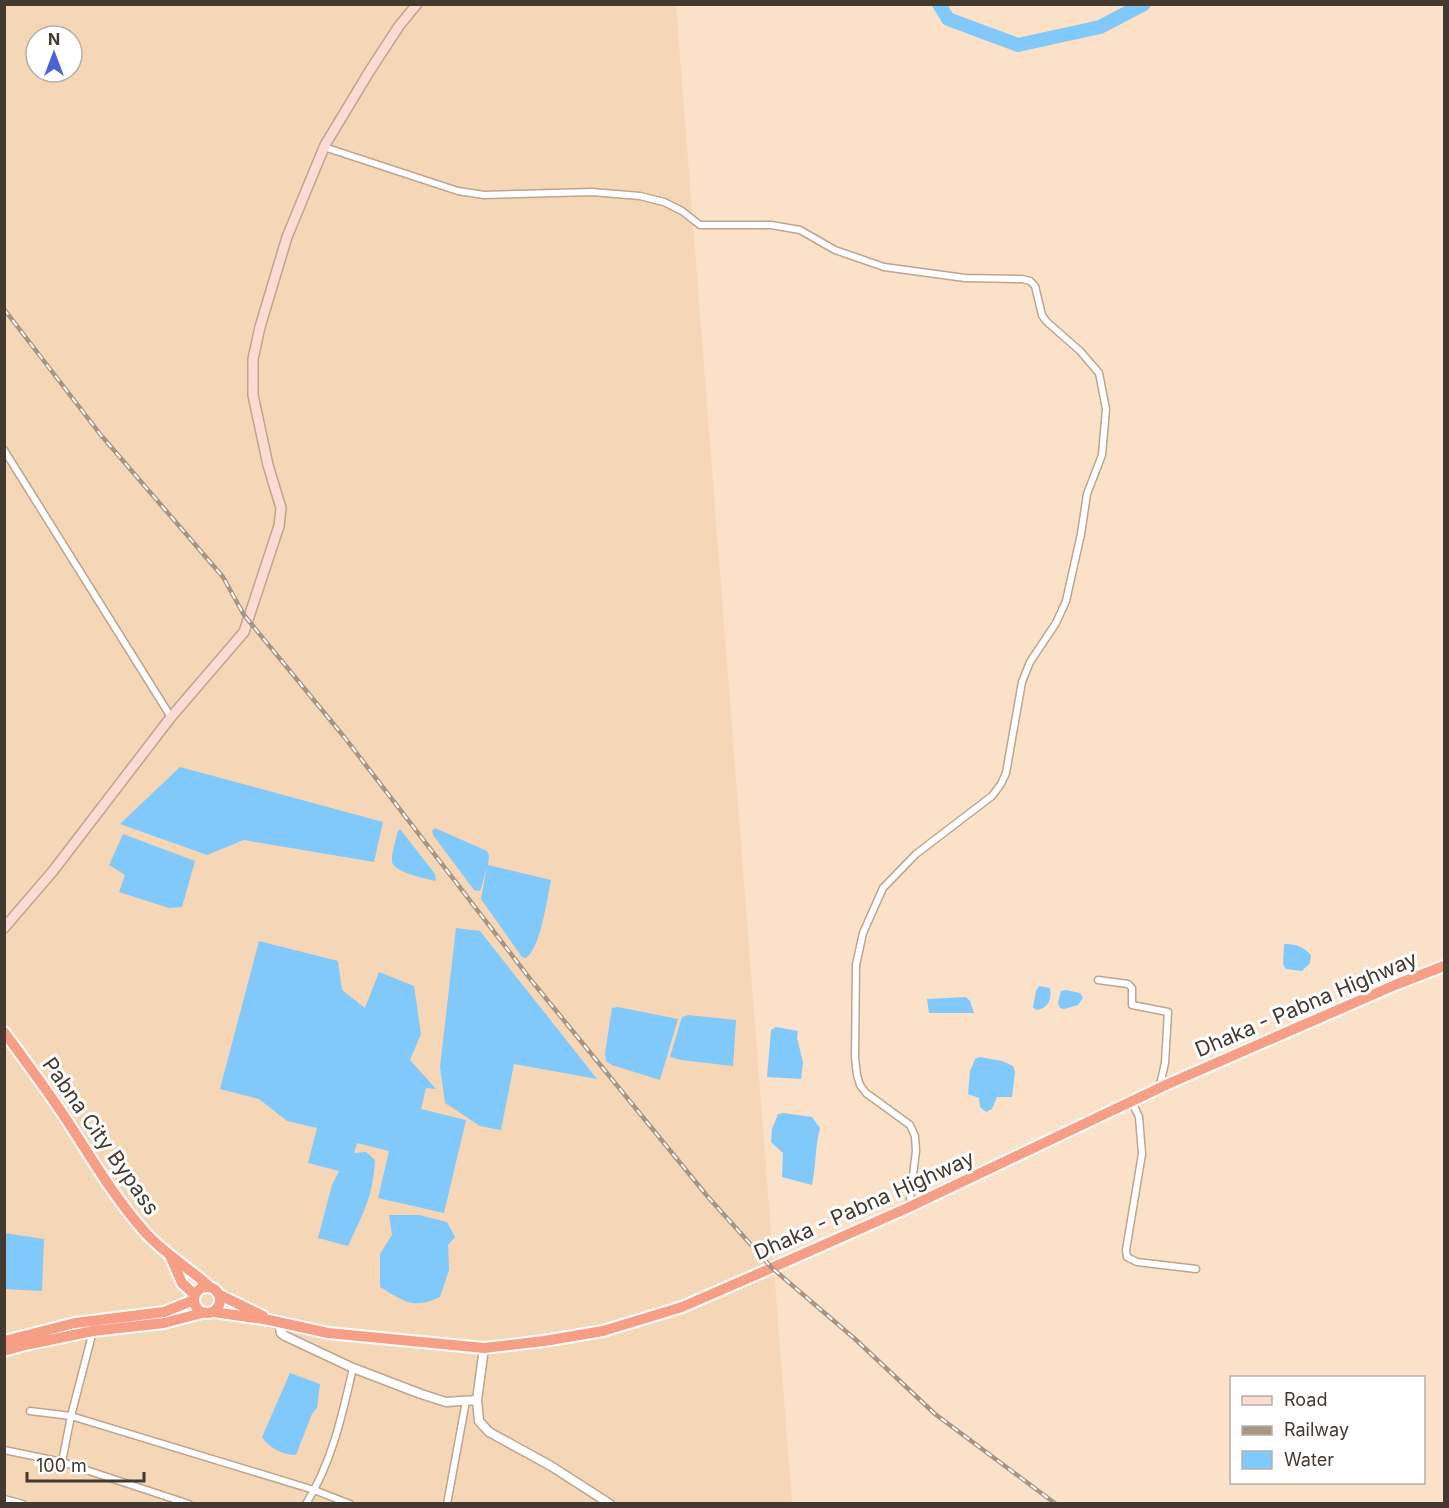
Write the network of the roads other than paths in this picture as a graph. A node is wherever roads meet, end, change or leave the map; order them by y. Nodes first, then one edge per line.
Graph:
1 (417, 4) edge
2 (324, 147) junction
3 (4, 450) edge
4 (171, 717) junction
5 (4, 928) edge
6 (1444, 966) edge
7 (1098, 980) dead end
8 (4, 1032) edge
9 (1158, 1089) junction
10 (1132, 1102) junction
11 (909, 1208) junction
12 (171, 1258) junction
13 (1196, 1269) dead end
14 (210, 1287) junction
15 (220, 1295) junction
16 (195, 1298) junction
17 (214, 1312) junction
18 (202, 1313) junction
19 (164, 1317) junction
20 (274, 1321) junction
21 (93, 1331) junction
22 (4, 1341) edge
23 (484, 1348) junction
24 (4, 1352) edge
25 (353, 1368) junction
26 (477, 1400) junction
27 (466, 1401) junction
28 (30, 1411) dead end
29 (71, 1416) junction
30 (4, 1450) edge
31 (62, 1462) junction
32 (314, 1490) junction
33 (4, 1499) edge
34 (23, 1503) edge
35 (189, 1503) edge
36 (306, 1503) edge
37 (350, 1503) edge
38 (447, 1503) edge
39 (610, 1503) edge

1 - 2 main road
2 - 4 main road
2 - 11 street
3 - 4 street
4 - 5 main road
6 - 9 highway, Dhaka - Pabna Highway
7 - 9 street
8 - 12 highway, Pabna City Bypass
9 - 10 highway, Dhaka - Pabna Highway
10 - 11 highway, Dhaka - Pabna Highway
10 - 13 street
11 - 23 highway, Dhaka - Pabna Highway
12 - 14 highway, Pabna City Bypass
12 - 16 highway, Pabna City Bypass
14 - 15 highway
14 - 16 highway
15 - 17 highway
15 - 20 highway, Dhaka - Pabna Highway
16 - 18 highway
16 - 19 highway
17 - 18 highway
17 - 20 highway, Dhaka - Pabna Highway
18 - 19 highway
19 - 21 highway
19 - 22 highway
20 - 23 highway, Dhaka - Pabna Highway
20 - 25 street
21 - 24 highway
21 - 29 street
23 - 26 street
25 - 27 street
25 - 32 street
26 - 27 street
26 - 39 street
27 - 38 street
28 - 29 street
29 - 31 street
29 - 32 street
30 - 31 street
31 - 35 street
32 - 36 street
32 - 37 street
33 - 34 street

